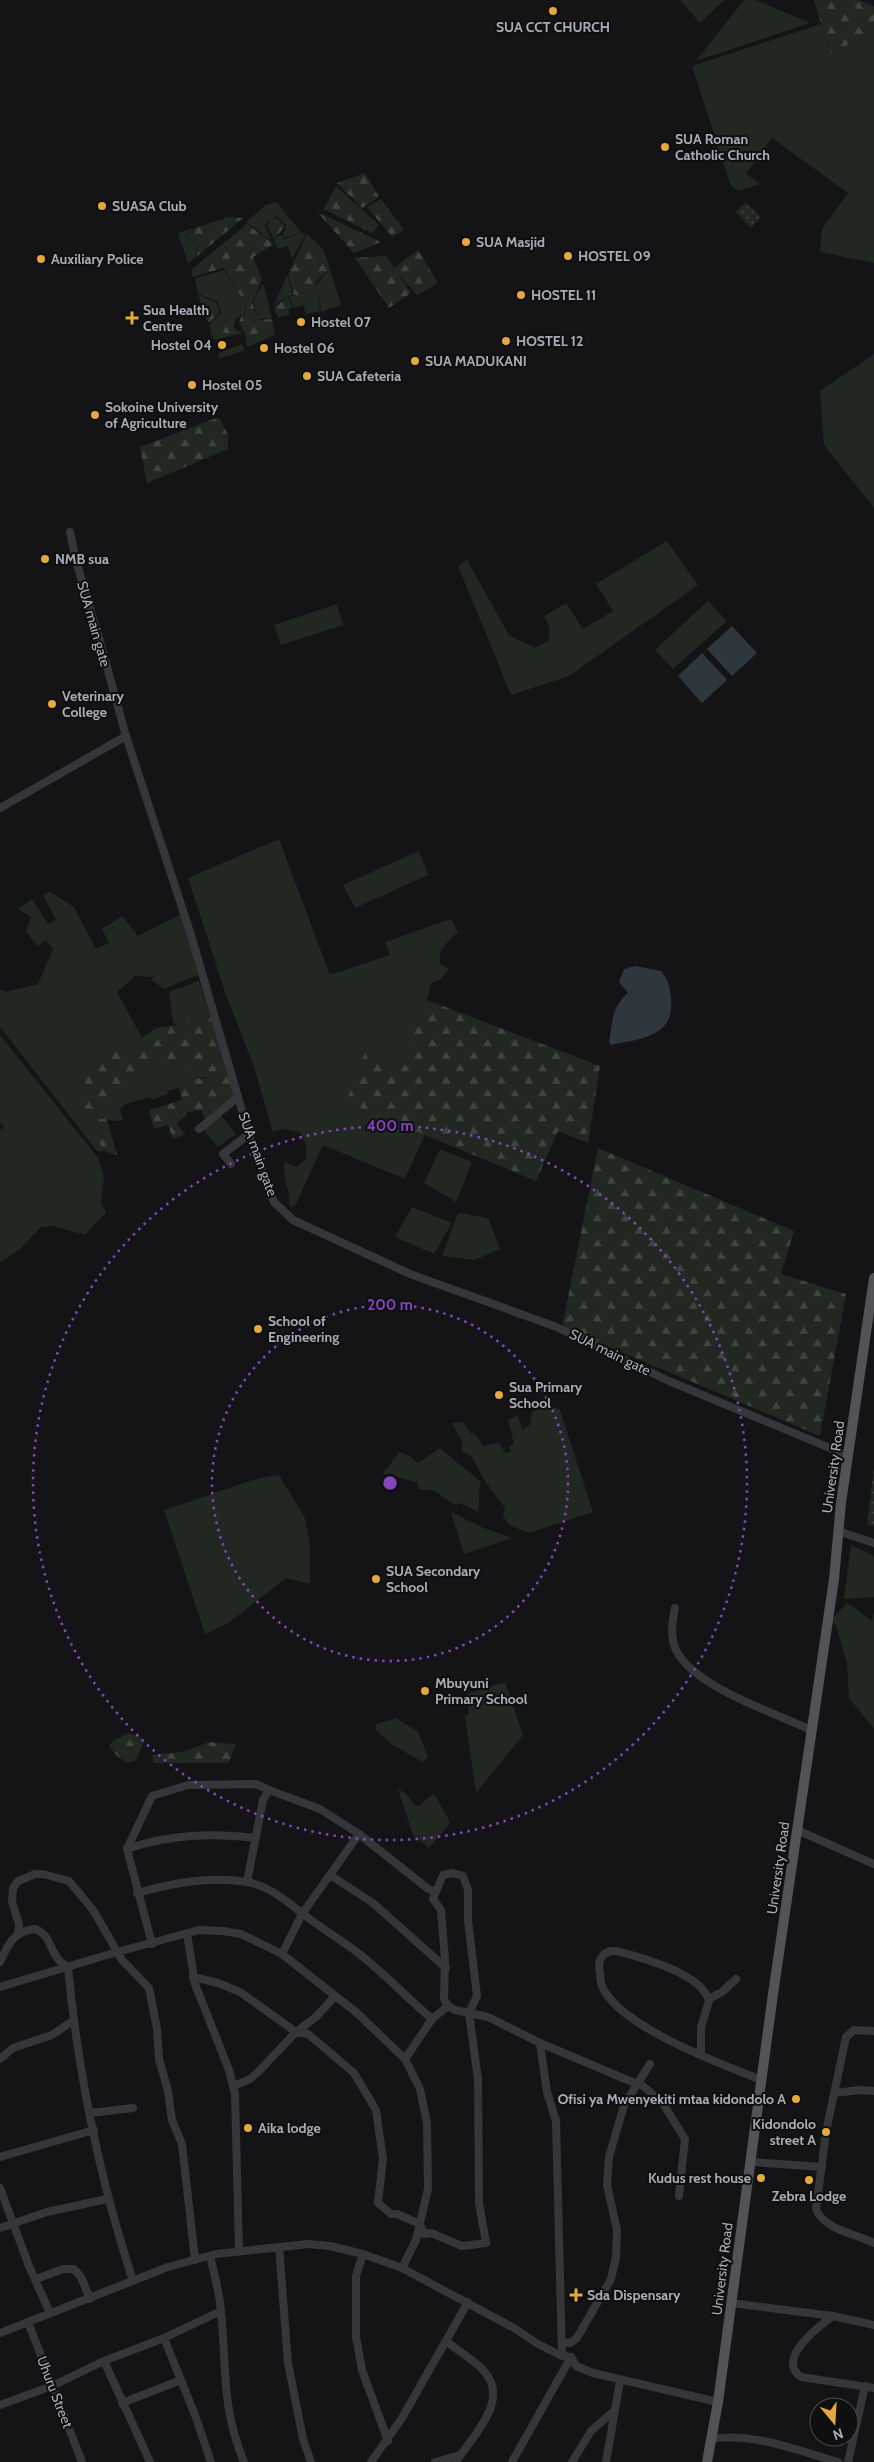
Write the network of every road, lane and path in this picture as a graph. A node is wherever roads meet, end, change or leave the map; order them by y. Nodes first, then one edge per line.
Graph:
1 (70, 532) dead end
2 (126, 736) junction
3 (0, 808) edge
4 (238, 1097) junction
5 (199, 1129) dead end
6 (249, 1134) junction
7 (231, 1164) dead end
8 (874, 1278) edge
9 (848, 1456) junction
10 (838, 1532) junction
11 (874, 1543) edge
12 (675, 1608) dead end
13 (811, 1730) junction
14 (269, 1790) junction
15 (797, 1830) junction
16 (359, 1834) junction
17 (256, 1838) junction
18 (128, 1849) junction
19 (874, 1864) edge
20 (330, 1875) junction
21 (248, 1882) junction
22 (435, 1892) junction
23 (137, 1893) junction
24 (302, 1914) junction
25 (18, 1933) junction
26 (187, 1933) junction
27 (152, 1944) junction
28 (117, 1952) junction
29 (282, 1954) junction
30 (0, 1962) edge
31 (68, 1967) junction
32 (446, 1968) junction
33 (193, 1977) junction
34 (736, 1979) dead end
35 (1, 1985) edge
36 (335, 1996) junction
37 (709, 1999) junction
38 (448, 2006) junction
39 (469, 2013) junction
40 (432, 2019) junction
41 (74, 2020) junction
42 (874, 2031) edge
43 (296, 2032) junction
44 (540, 2043) junction
45 (701, 2055) junction
46 (0, 2059) edge
47 (405, 2060) junction
48 (650, 2064) dead end
49 (761, 2080) junction
50 (637, 2083) junction
51 (234, 2086) junction
52 (874, 2091) edge
53 (835, 2093) junction
54 (133, 2108) dead end
55 (91, 2113) junction
56 (94, 2130) junction
57 (0, 2157) edge
58 (752, 2162) junction
59 (822, 2167) junction
60 (0, 2188) edge
61 (679, 2196) dead end
62 (107, 2199) junction
63 (14, 2222) junction
64 (420, 2224) junction
65 (0, 2228) edge
66 (874, 2243) edge
67 (279, 2247) junction
68 (239, 2251) junction
69 (364, 2254) junction
70 (210, 2256) junction
71 (195, 2260) junction
72 (402, 2268) junction
73 (36, 2279) junction
74 (133, 2281) junction
75 (90, 2299) junction
76 (468, 2302) junction
77 (732, 2303) junction
78 (222, 2311) junction
79 (50, 2313) junction
80 (833, 2316) junction
81 (28, 2322) junction
82 (874, 2325) edge
83 (0, 2333) edge
84 (164, 2338) junction
85 (446, 2341) junction
86 (562, 2342) junction
87 (562, 2356) junction
88 (571, 2357) junction
89 (104, 2361) junction
90 (181, 2380) junction
91 (620, 2381) junction
92 (52, 2386) junction
93 (865, 2386) junction
94 (874, 2388) edge
95 (718, 2402) junction
96 (122, 2403) junction
97 (0, 2405) edge
98 (614, 2411) junction
99 (711, 2439) junction
100 (388, 2441) junction
101 (458, 2459) edge
102 (82, 2462) edge
103 (150, 2462) edge
104 (211, 2462) edge
105 (244, 2462) edge
106 (311, 2462) edge
107 (371, 2462) edge
108 (435, 2462) edge
109 (512, 2462) edge
110 (572, 2462) edge
111 (606, 2462) edge
112 (707, 2462) edge
113 (838, 2462) edge
114 (848, 2462) edge

1 - 2 street, SUA main gate
2 - 3 street
2 - 4 street, SUA main gate
4 - 5 street
4 - 6 street, SUA main gate
6 - 7 street
6 - 9 street, SUA main gate
8 - 9 main road, University Road
9 - 10 main road, University Road
10 - 11 street
10 - 13 main road, University Road
12 - 13 street
13 - 15 main road, University Road
14 - 16 street
14 - 17 street
14 - 18 street
15 - 19 street
15 - 49 main road, University Road
16 - 20 street
16 - 22 street
17 - 18 street
17 - 21 street
18 - 23 street
20 - 24 street
20 - 32 street
21 - 23 street
21 - 24 street
22 - 32 street
22 - 39 street
23 - 27 street
24 - 29 street
24 - 40 street
25 - 28 street
25 - 30 street
25 - 31 street
26 - 27 street
26 - 29 street
26 - 33 street
27 - 28 street
28 - 31 street
28 - 71 street
29 - 36 street
31 - 35 street
31 - 41 street
32 - 38 street
33 - 43 street
33 - 51 street
34 - 37 street
36 - 43 street
36 - 47 street
37 - 45 street
37 - 45 street
38 - 39 street
38 - 40 street
39 - 44 street
39 - 64 street
40 - 47 street
41 - 46 street
41 - 55 street
42 - 53 street
43 - 51 street
43 - 64 street
44 - 50 street
44 - 86 street
45 - 49 street
47 - 64 street
48 - 50 street
49 - 58 main road, University Road
50 - 61 street
50 - 86 street
51 - 68 street
52 - 53 street
53 - 59 street
54 - 55 street
55 - 56 street
56 - 57 street
56 - 62 street
58 - 59 street
58 - 77 main road, University Road
59 - 66 street
60 - 63 street
62 - 63 street
62 - 74 street
63 - 65 street
63 - 73 street
64 - 72 street
67 - 68 street
67 - 69 street
67 - 106 street
68 - 70 street
69 - 72 street
69 - 100 street
70 - 71 street
70 - 78 street
71 - 74 street
72 - 76 street
73 - 75 street
73 - 79 street
74 - 75 street
75 - 79 street
76 - 85 street
76 - 87 street
77 - 80 street
77 - 95 main road, University Road
78 - 84 street
78 - 105 street
79 - 81 street
80 - 82 street
80 - 93 street
81 - 83 street
81 - 92 street, Uhuru Street
84 - 89 street
84 - 90 street
85 - 100 street
85 - 101 street
86 - 87 street
87 - 88 street
88 - 91 street
88 - 109 street
89 - 92 street
89 - 96 street
90 - 96 street
90 - 104 street
91 - 95 street
91 - 98 street
92 - 97 street
92 - 102 street, Uhuru Street
93 - 94 street
93 - 114 street
95 - 99 main road, University Road
96 - 103 street
98 - 110 street
98 - 111 street
99 - 112 main road, University Road
99 - 113 street
100 - 107 street
101 - 108 street

